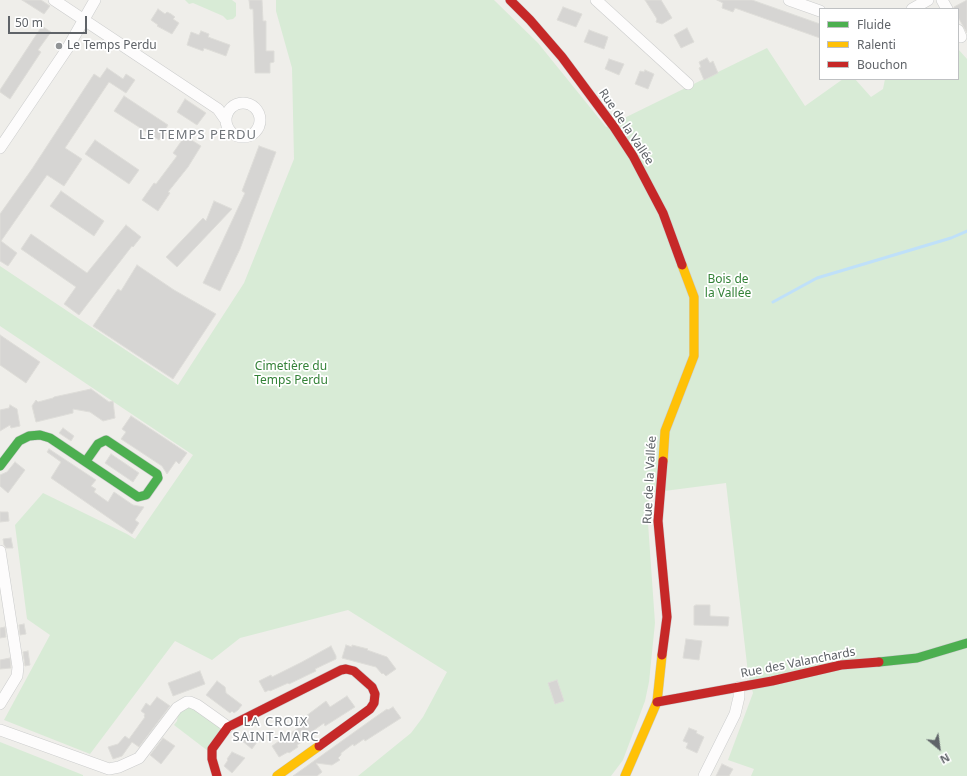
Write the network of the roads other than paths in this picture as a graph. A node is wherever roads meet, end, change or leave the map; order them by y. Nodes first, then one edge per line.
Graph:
1 (54, 0) edge
2 (95, 0) edge
3 (510, 0) edge
4 (596, 0) edge
5 (789, 0) edge
6 (928, 0) edge
7 (914, 8) edge
8 (819, 11) edge
9 (84, 20) junction
10 (688, 84) dead end
11 (230, 108) junction
12 (218, 109) junction
13 (225, 119) junction
14 (0, 148) edge
15 (86, 461) junction
16 (0, 466) edge
17 (0, 551) edge
18 (967, 643) edge
19 (739, 687) junction
20 (657, 702) junction
21 (0, 704) edge
22 (228, 728) junction
23 (0, 730) edge
24 (217, 776) edge
25 (277, 776) edge
26 (625, 776) edge
27 (704, 776) edge

1 - 9 street
2 - 9 street
3 - 20 street, Rue de la Vallée
4 - 10 street
5 - 8 street
6 - 7 street
9 - 12 street
9 - 14 street
11 - 12 street
11 - 13 street
11 - 13 street
12 - 13 street
15 - 15 street
15 - 16 street
17 - 21 street
18 - 19 street, Rue des Valanchards
19 - 20 street, Rue des Valanchards
19 - 27 street
20 - 26 street, Rue de la Vallée
22 - 23 street
22 - 24 street
22 - 25 street

